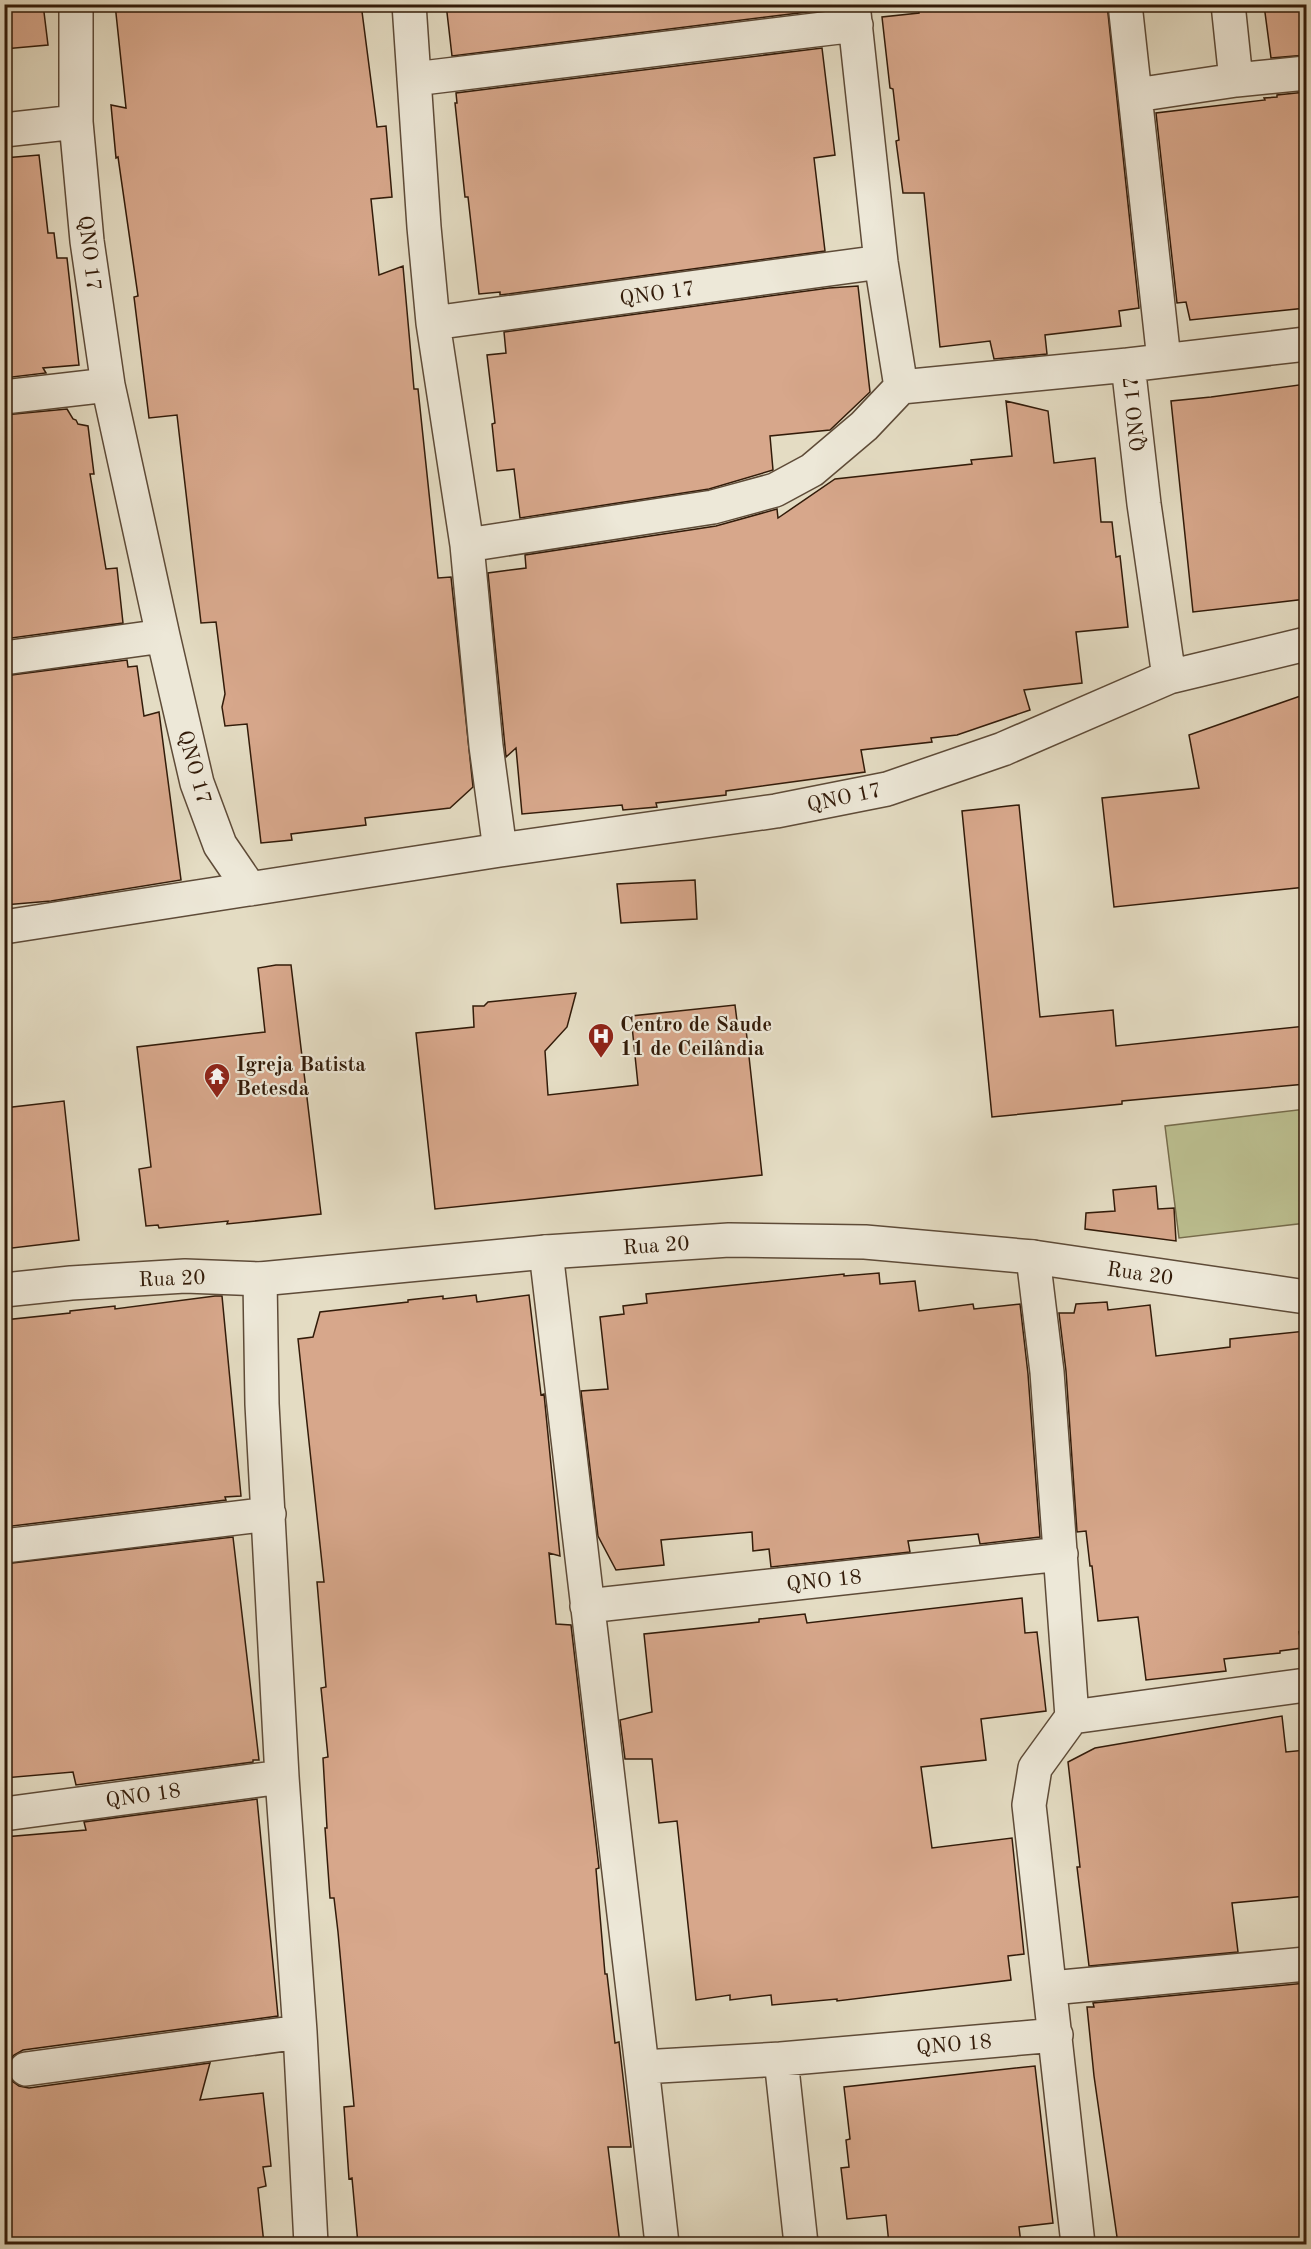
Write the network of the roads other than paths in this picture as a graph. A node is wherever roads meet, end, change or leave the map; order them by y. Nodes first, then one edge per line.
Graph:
1 (76, 4) edge
2 (409, 4) edge
3 (1125, 4) edge
4 (1228, 4) edge
5 (854, 15) edge
6 (1306, 73) edge
7 (414, 79) junction
8 (1236, 80) junction
9 (1136, 95) junction
10 (76, 122) junction
11 (4, 130) edge
12 (881, 262) junction
13 (433, 323) junction
14 (1306, 344) edge
15 (1164, 360) junction
16 (1128, 365) junction
17 (108, 385) junction
18 (900, 387) junction
19 (4, 397) edge
20 (467, 545) junction
21 (163, 636) junction
22 (1306, 644) edge
23 (4, 658) edge
24 (1169, 677) junction
25 (500, 850) junction
26 (250, 889) junction
27 (4, 927) edge
28 (546, 1252) junction
29 (1033, 1257) junction
30 (260, 1279) junction
31 (4, 1290) edge
32 (1306, 1297) edge
33 (269, 1514) junction
34 (4, 1546) edge
35 (1061, 1554) junction
36 (587, 1606) junction
37 (1306, 1685) edge
38 (1072, 1717) junction
39 (282, 1776) junction
40 (4, 1814) edge
41 (1306, 1964) edge
42 (1051, 1988) junction
43 (300, 2032) junction
44 (1056, 2035) junction
45 (781, 2059) junction
46 (642, 2067) junction
47 (26, 2069) dead end
48 (311, 2244) edge
49 (662, 2244) edge
50 (801, 2244) edge
51 (1078, 2244) edge

1 - 10 street, QNO 17
2 - 7 street
3 - 9 street, QNO 17
4 - 8 street
5 - 7 street
5 - 12 street
6 - 8 street
7 - 13 street
8 - 9 street
9 - 15 street, QNO 17
10 - 11 street
10 - 17 street, QNO 17
12 - 13 street, QNO 17
12 - 18 street
13 - 20 street
14 - 15 street, QNO 17
15 - 16 street, QNO 17
16 - 18 street, QNO 17
16 - 24 street, QNO 17
17 - 19 street
17 - 21 street, QNO 17
18 - 20 street
20 - 25 street
21 - 23 street
21 - 26 street, QNO 17
22 - 24 street, QNO 17
24 - 25 street, QNO 17
25 - 26 street, QNO 17
26 - 27 street, QNO 17
28 - 29 street, Rua 20
28 - 30 street, Rua 20
28 - 36 street
29 - 32 street, Rua 20
29 - 35 street
30 - 31 street, Rua 20
30 - 33 street
33 - 34 street
33 - 39 street
35 - 36 street, QNO 18
35 - 38 street
36 - 46 street
37 - 38 street
38 - 42 street
39 - 40 street, QNO 18
39 - 43 street
41 - 42 street
42 - 44 street
43 - 47 street
43 - 48 street
44 - 45 street, QNO 18
44 - 51 street
45 - 46 street, QNO 18
45 - 50 street
46 - 49 street

